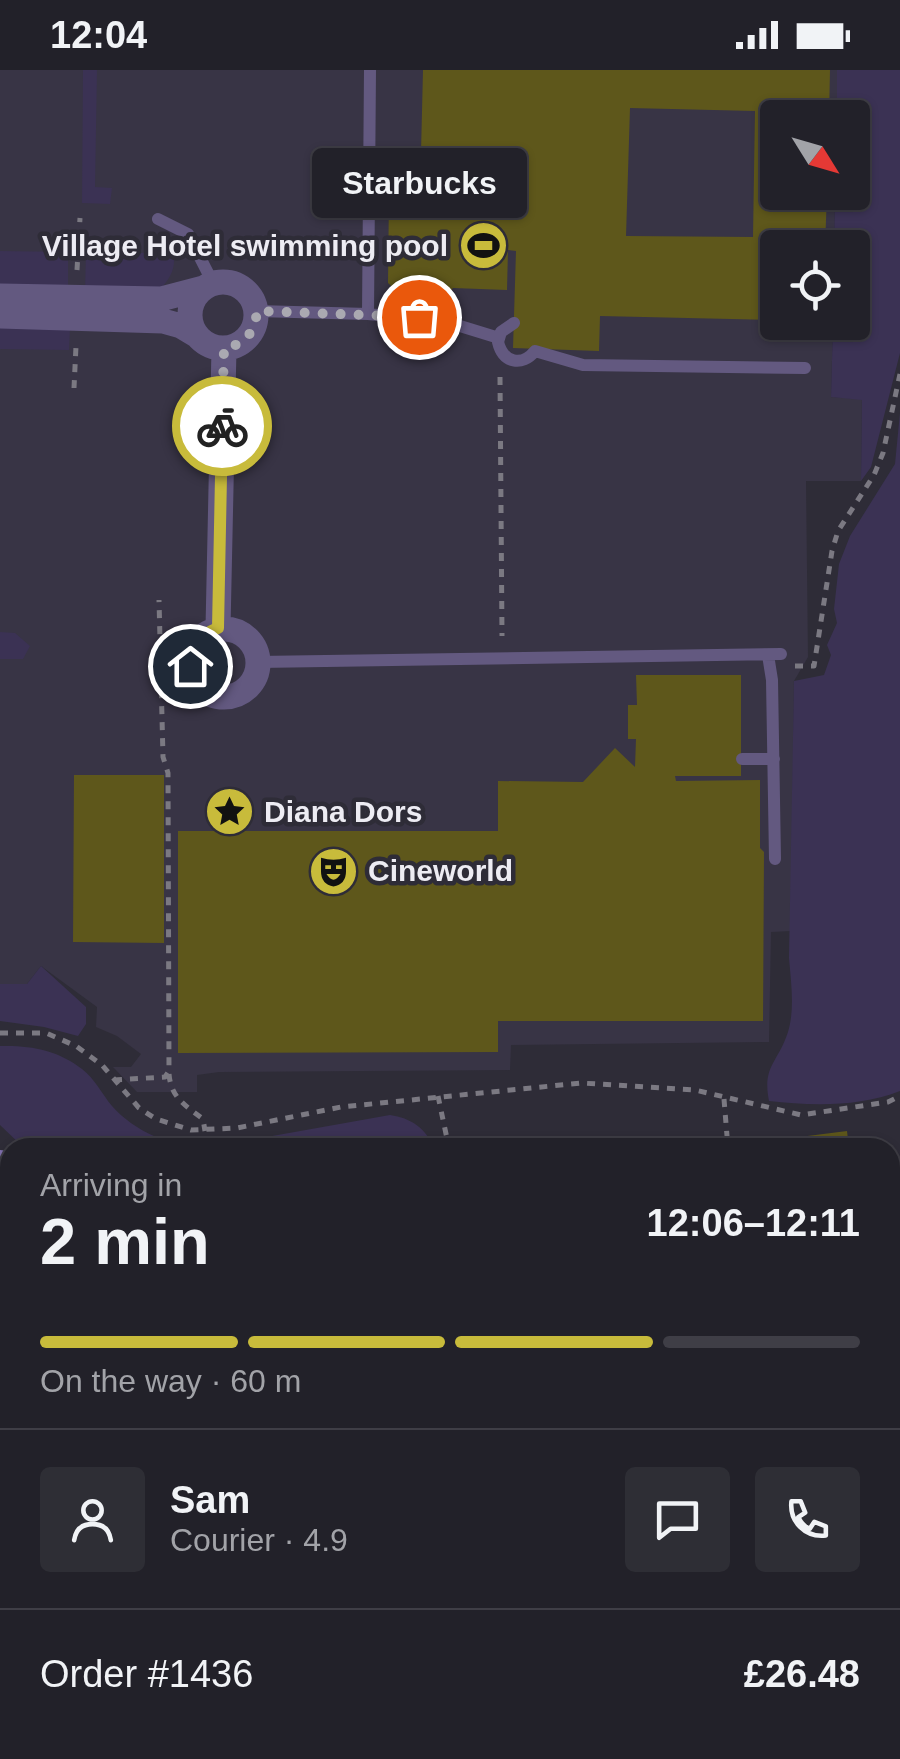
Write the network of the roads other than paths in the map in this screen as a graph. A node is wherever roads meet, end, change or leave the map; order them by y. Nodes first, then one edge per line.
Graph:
1 (370, 70) edge
2 (158, 218) dead end
3 (208, 285) junction
4 (0, 296) edge
5 (257, 311) junction
6 (368, 314) junction
7 (0, 316) edge
8 (514, 323) dead end
9 (196, 335) junction
10 (499, 344) junction
11 (224, 348) junction
12 (805, 368) dead end
13 (218, 628) junction
14 (258, 662) junction
15 (774, 758) junction
16 (742, 759) dead end
17 (776, 859) dead end

1 - 6 lane
2 - 3 lane
3 - 4 street
3 - 5 street
3 - 9 street
5 - 6 lane
5 - 11 street
6 - 10 lane
7 - 9 street
8 - 10 lane
9 - 11 street
10 - 12 lane
11 - 13 street
13 - 14 street
13 - 14 street
14 - 15 lane
15 - 16 lane
15 - 17 lane

